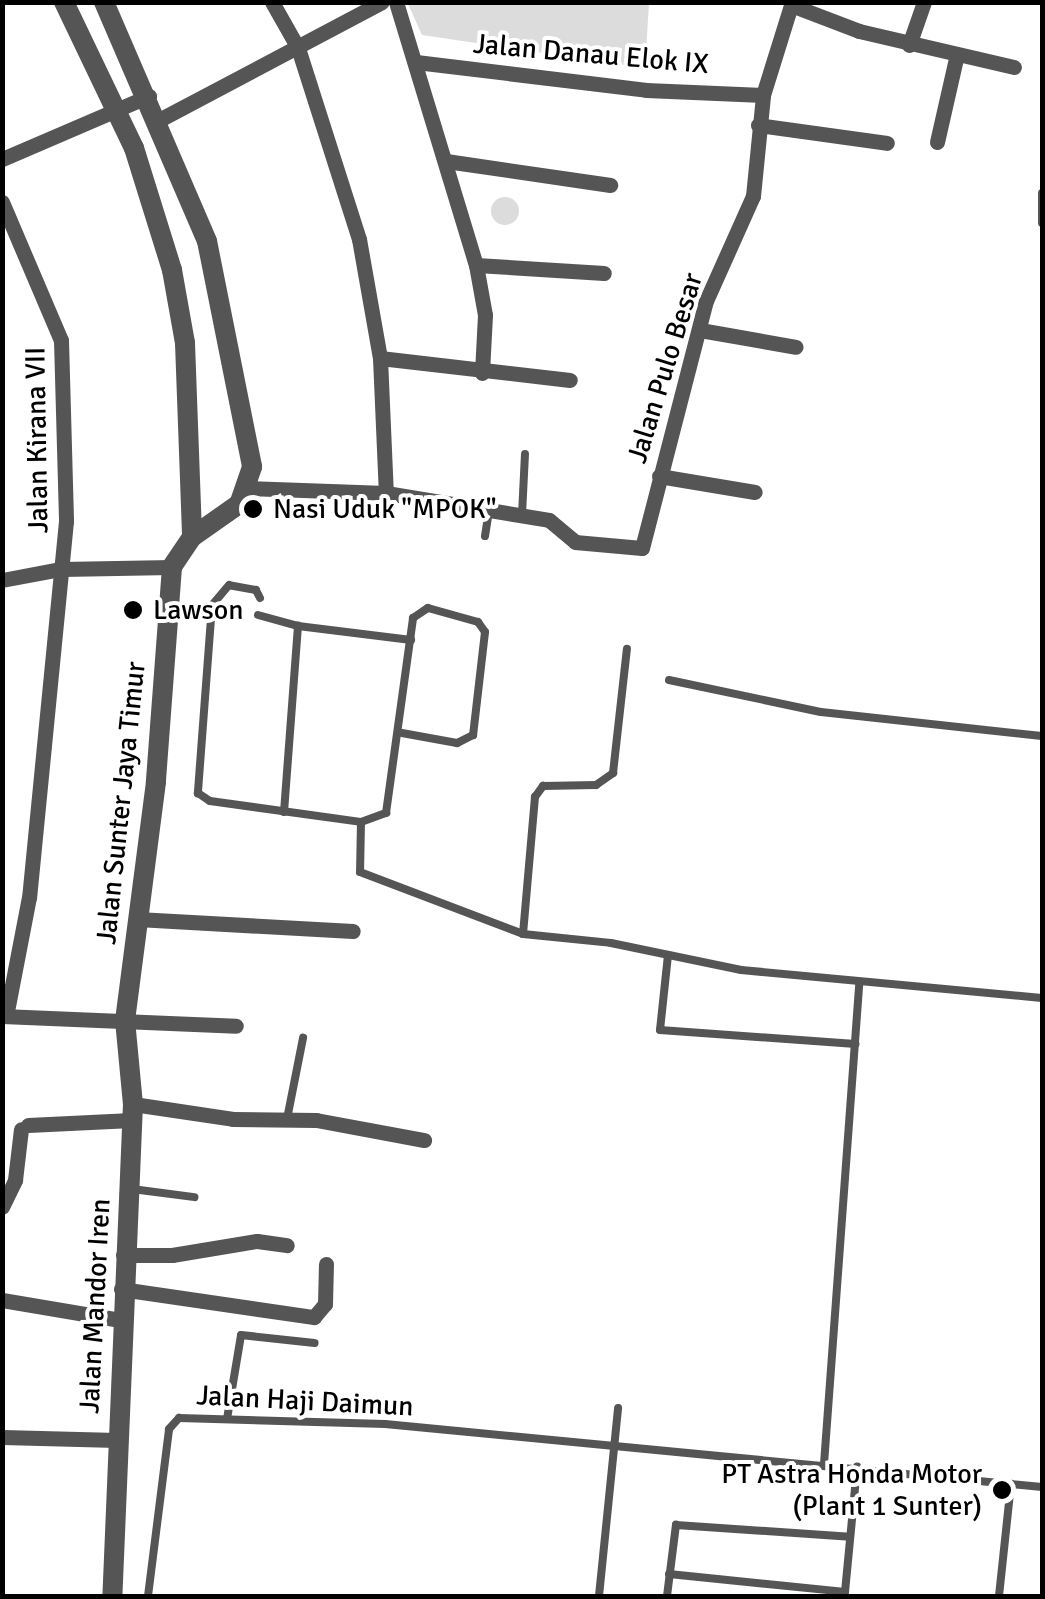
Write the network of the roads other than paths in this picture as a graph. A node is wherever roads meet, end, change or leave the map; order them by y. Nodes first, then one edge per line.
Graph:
1 (64, 2) edge
2 (104, 2) edge
3 (272, 2) edge
4 (382, 2) edge
5 (396, 2) edge
6 (924, 2) edge
7 (792, 4) edge
8 (909, 44) junction
9 (298, 48) junction
10 (957, 54) junction
11 (416, 62) junction
12 (1014, 67) dead end
13 (149, 96) junction
14 (763, 96) junction
15 (117, 109) junction
16 (159, 120) junction
17 (758, 125) junction
18 (937, 142) dead end
19 (887, 143) dead end
20 (2, 159) edge
21 (446, 161) junction
22 (610, 185) dead end
23 (1042, 193) edge
24 (2, 202) edge
25 (1042, 223) edge
26 (476, 265) junction
27 (604, 273) dead end
28 (700, 330) junction
29 (796, 346) dead end
30 (380, 358) junction
31 (482, 373) junction
32 (570, 380) dead end
33 (524, 454) dead end
34 (660, 476) junction
35 (250, 488) junction
36 (386, 492) junction
37 (755, 492) dead end
38 (489, 510) junction
39 (522, 515) junction
40 (485, 536) dead end
41 (192, 538) junction
42 (172, 567) junction
43 (62, 570) junction
44 (2, 580) edge
45 (260, 598) dead end
46 (258, 615) dead end
47 (298, 626) junction
48 (411, 640) junction
49 (626, 649) dead end
50 (669, 680) dead end
51 (402, 733) junction
52 (1042, 736) edge
53 (284, 812) junction
54 (361, 822) junction
55 (137, 919) junction
56 (353, 930) dead end
57 (523, 934) junction
58 (668, 955) junction
59 (860, 982) junction
60 (1042, 998) edge
61 (4, 1016) edge
62 (125, 1020) junction
63 (236, 1026) dead end
64 (660, 1030) junction
65 (302, 1038) dead end
66 (660, 1042) dead end
67 (855, 1044) junction
68 (132, 1112) junction
69 (287, 1119) junction
70 (424, 1140) dead end
71 (128, 1189) junction
72 (194, 1196) dead end
73 (2, 1207) edge
74 (287, 1245) dead end
75 (124, 1255) junction
76 (326, 1264) dead end
77 (121, 1288) junction
78 (2, 1300) edge
79 (120, 1320) junction
80 (314, 1343) dead end
81 (618, 1408) dead end
82 (227, 1419) junction
83 (2, 1438) edge
84 (117, 1440) junction
85 (612, 1449) junction
86 (824, 1464) junction
87 (857, 1467) junction
88 (1011, 1484) junction
89 (1042, 1487) edge
90 (850, 1537) junction
91 (670, 1574) junction
92 (845, 1594) edge
93 (112, 1596) edge
94 (148, 1596) edge
95 (599, 1596) edge
96 (667, 1596) edge
97 (999, 1596) edge

1 - 15 street
2 - 13 street
3 - 9 street
4 - 9 street
5 - 11 street
6 - 8 street
7 - 8 street
7 - 14 street, Jalan Pulo Besar
8 - 10 street
9 - 16 street
9 - 30 street
10 - 12 street
10 - 18 street
11 - 14 street, Jalan Danau Elok IX
11 - 21 street
13 - 15 street
13 - 16 street
14 - 17 street, Jalan Pulo Besar
15 - 20 street
15 - 41 street
16 - 35 street
17 - 19 street
17 - 28 street, Jalan Pulo Besar
21 - 22 street
21 - 26 street
23 - 25 lane
24 - 43 street, Jalan Kirana VII
26 - 27 street
26 - 31 street
28 - 29 street
28 - 34 street, Jalan Pulo Besar
30 - 31 street
30 - 36 street
31 - 32 street
33 - 39 lane
34 - 37 street
34 - 39 street, Jalan Pulo Besar
35 - 36 street
35 - 41 street
36 - 38 street
38 - 39 street
38 - 40 lane
41 - 42 street
42 - 43 street
42 - 55 street, Jalan Sunter Jaya Timur
43 - 44 street
43 - 61 street, Jalan Kirana VII
45 - 53 lane
46 - 47 lane
47 - 48 lane
47 - 53 lane
48 - 51 lane
48 - 51 lane
49 - 57 lane
50 - 52 lane
51 - 54 lane
53 - 54 lane
54 - 57 lane
55 - 56 street
55 - 62 street, Jalan Sunter Jaya Timur
57 - 58 lane
58 - 59 lane
58 - 64 lane
59 - 60 lane
59 - 67 lane
61 - 62 street
62 - 63 street
62 - 68 street, Jalan Mandor Iren
64 - 66 lane
64 - 67 lane
65 - 69 lane
67 - 86 lane
68 - 69 street
68 - 71 street, Jalan Mandor Iren
68 - 73 street
69 - 70 street
71 - 72 lane
71 - 75 street, Jalan Mandor Iren
74 - 75 street
75 - 77 street, Jalan Mandor Iren
76 - 77 street
77 - 79 street, Jalan Mandor Iren
78 - 79 street
79 - 84 street, Jalan Mandor Iren
80 - 82 lane
81 - 85 lane
82 - 85 lane, Jalan Haji Daimun
82 - 94 lane, Jalan Haji Daimun
83 - 84 street
84 - 93 street, Jalan Mandor Iren
85 - 86 lane, Jalan Haji Daimun
85 - 95 lane
86 - 87 lane, Jalan Haji Daimun
87 - 88 lane, Jalan Haji Daimun
87 - 90 lane
88 - 89 lane, Jalan Haji Daimun
88 - 97 lane
90 - 91 lane
90 - 92 lane
91 - 92 lane
91 - 96 lane

